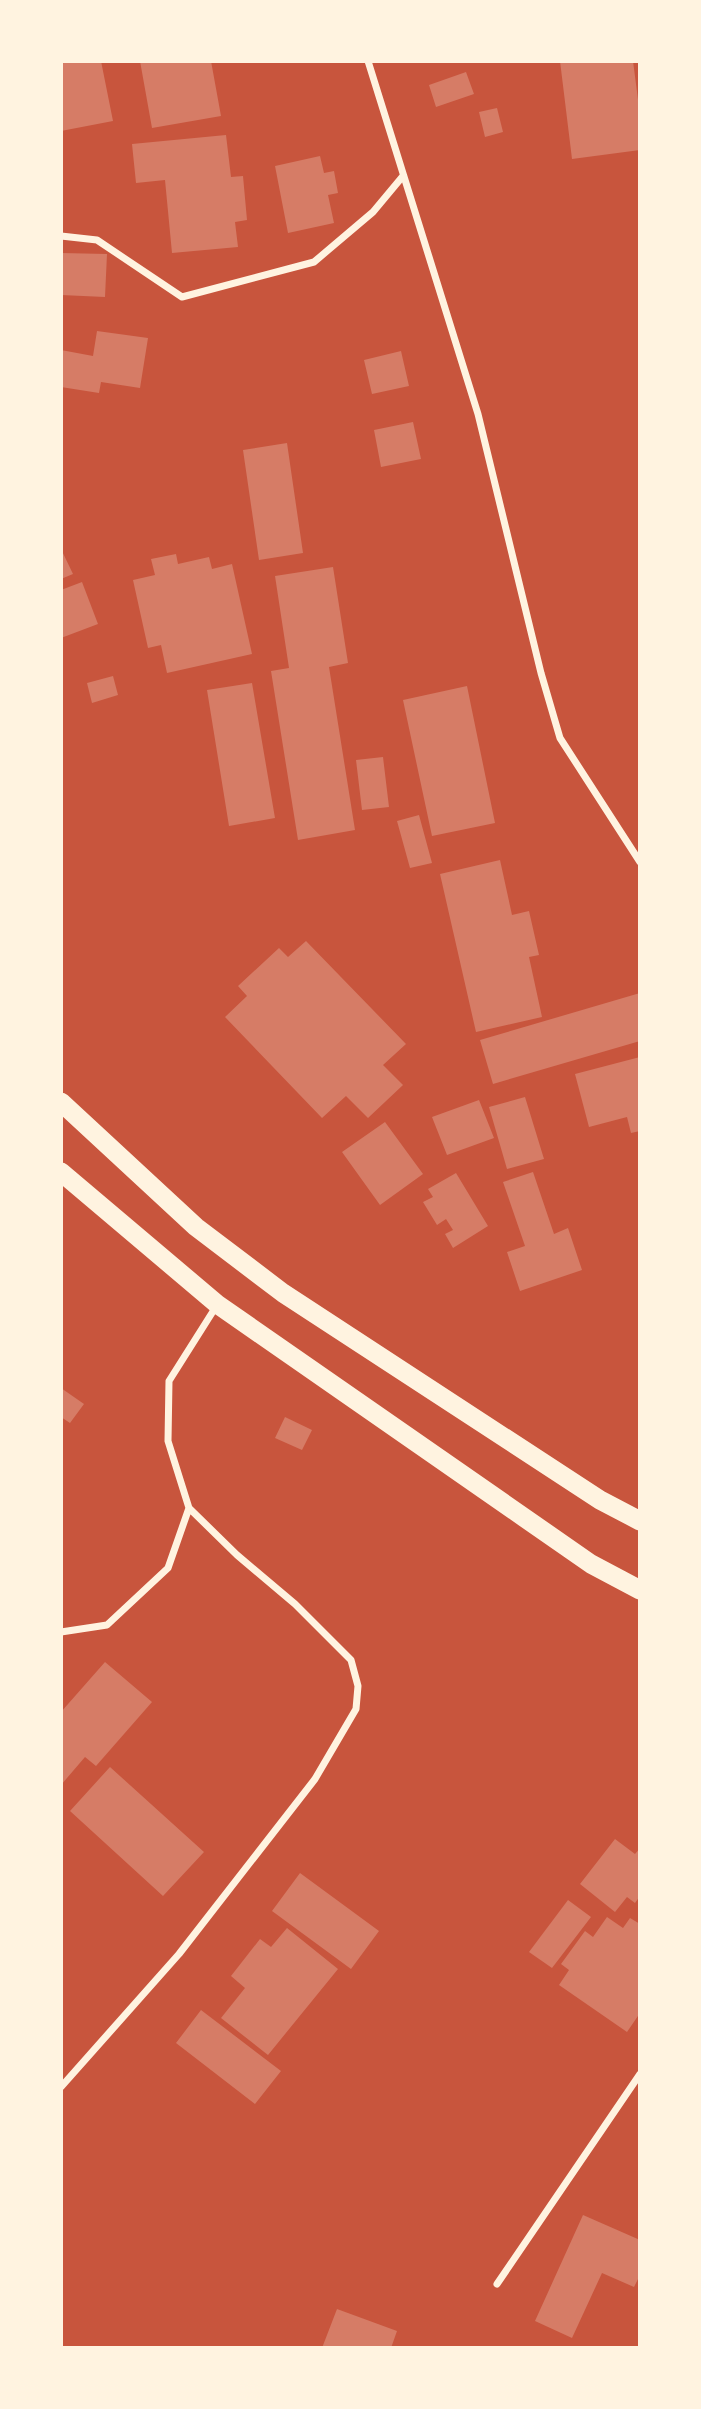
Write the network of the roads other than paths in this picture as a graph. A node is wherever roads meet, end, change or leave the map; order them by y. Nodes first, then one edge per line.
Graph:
1 (368, 61) edge
2 (403, 176) junction
3 (61, 236) edge
4 (640, 862) edge
5 (61, 1102) edge
6 (61, 1172) edge
7 (217, 1304) junction
8 (189, 1508) junction
9 (640, 1521) edge
10 (640, 1590) edge
11 (61, 1632) edge
12 (640, 2074) edge
13 (61, 2087) edge
14 (497, 2284) dead end

1 - 2 street
2 - 3 street
2 - 4 street
5 - 9 highway
6 - 7 highway
7 - 8 street
7 - 10 highway
8 - 11 street
8 - 13 street
12 - 14 street

